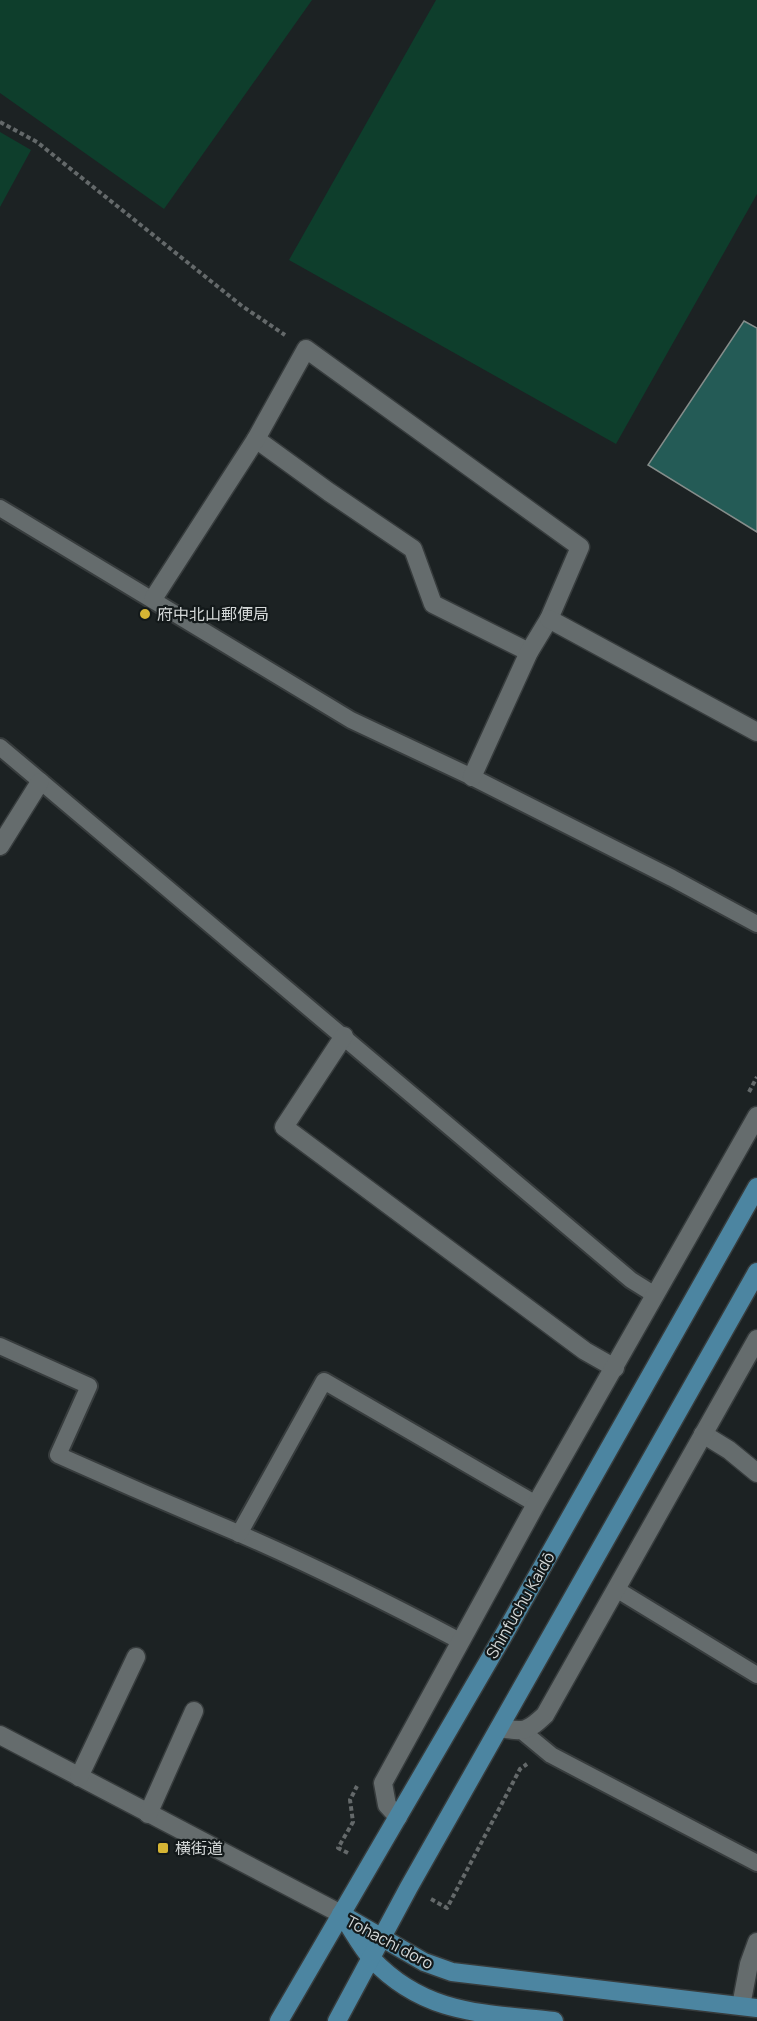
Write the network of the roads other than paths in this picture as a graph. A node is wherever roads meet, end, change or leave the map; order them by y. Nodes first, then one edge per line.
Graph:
1 (256, 439) junction
2 (0, 508) edge
3 (153, 599) junction
4 (549, 619) junction
5 (529, 652) junction
6 (757, 732) edge
7 (0, 747) edge
8 (472, 777) junction
9 (40, 782) junction
10 (0, 846) edge
11 (757, 924) edge
12 (344, 1036) junction
13 (757, 1116) edge
14 (757, 1187) edge
15 (757, 1272) edge
16 (656, 1295) junction
17 (757, 1339) edge
18 (0, 1346) edge
19 (615, 1368) junction
20 (703, 1434) junction
21 (757, 1473) edge
22 (536, 1504) junction
23 (239, 1534) junction
24 (616, 1589) junction
25 (460, 1641) junction
26 (136, 1657) dead end
27 (757, 1675) edge
28 (194, 1711) dead end
29 (500, 1728) junction
30 (522, 1731) junction
31 (0, 1735) edge
32 (79, 1777) junction
33 (148, 1814) junction
34 (398, 1817) junction
35 (757, 1863) edge
36 (341, 1914) junction
37 (382, 1938) junction
38 (757, 1942) edge
39 (371, 1958) junction
40 (749, 2007) edge
41 (279, 2021) edge
42 (337, 2021) edge
43 (554, 2021) edge

1 - 3 street
1 - 4 street
1 - 5 street
2 - 3 lane
3 - 8 lane
4 - 5 street
4 - 6 street
5 - 8 street
7 - 9 lane
8 - 11 lane
9 - 10 street
9 - 12 lane
12 - 16 lane
12 - 19 street
13 - 16 street
14 - 34 main road, Shinfuchu Kaidō
15 - 29 main road
16 - 19 street
17 - 20 street
18 - 23 lane
19 - 22 street
20 - 21 street
20 - 24 street
22 - 23 lane
22 - 25 street
23 - 25 lane
24 - 27 lane
24 - 30 street
25 - 34 street
26 - 32 street
28 - 33 street
29 - 30 street
29 - 37 main road
30 - 35 lane
31 - 32 street
32 - 33 street
33 - 36 street
34 - 36 main road, Shinfuchu Kaidō
36 - 37 main road, Tohachi doro
36 - 39 main road, Tohachi doro
36 - 41 main road, Shinfuchu Kaidō
37 - 39 main road
37 - 40 main road, Tohachi doro
38 - 40 street
39 - 42 main road
39 - 43 main road, Tohachi doro

